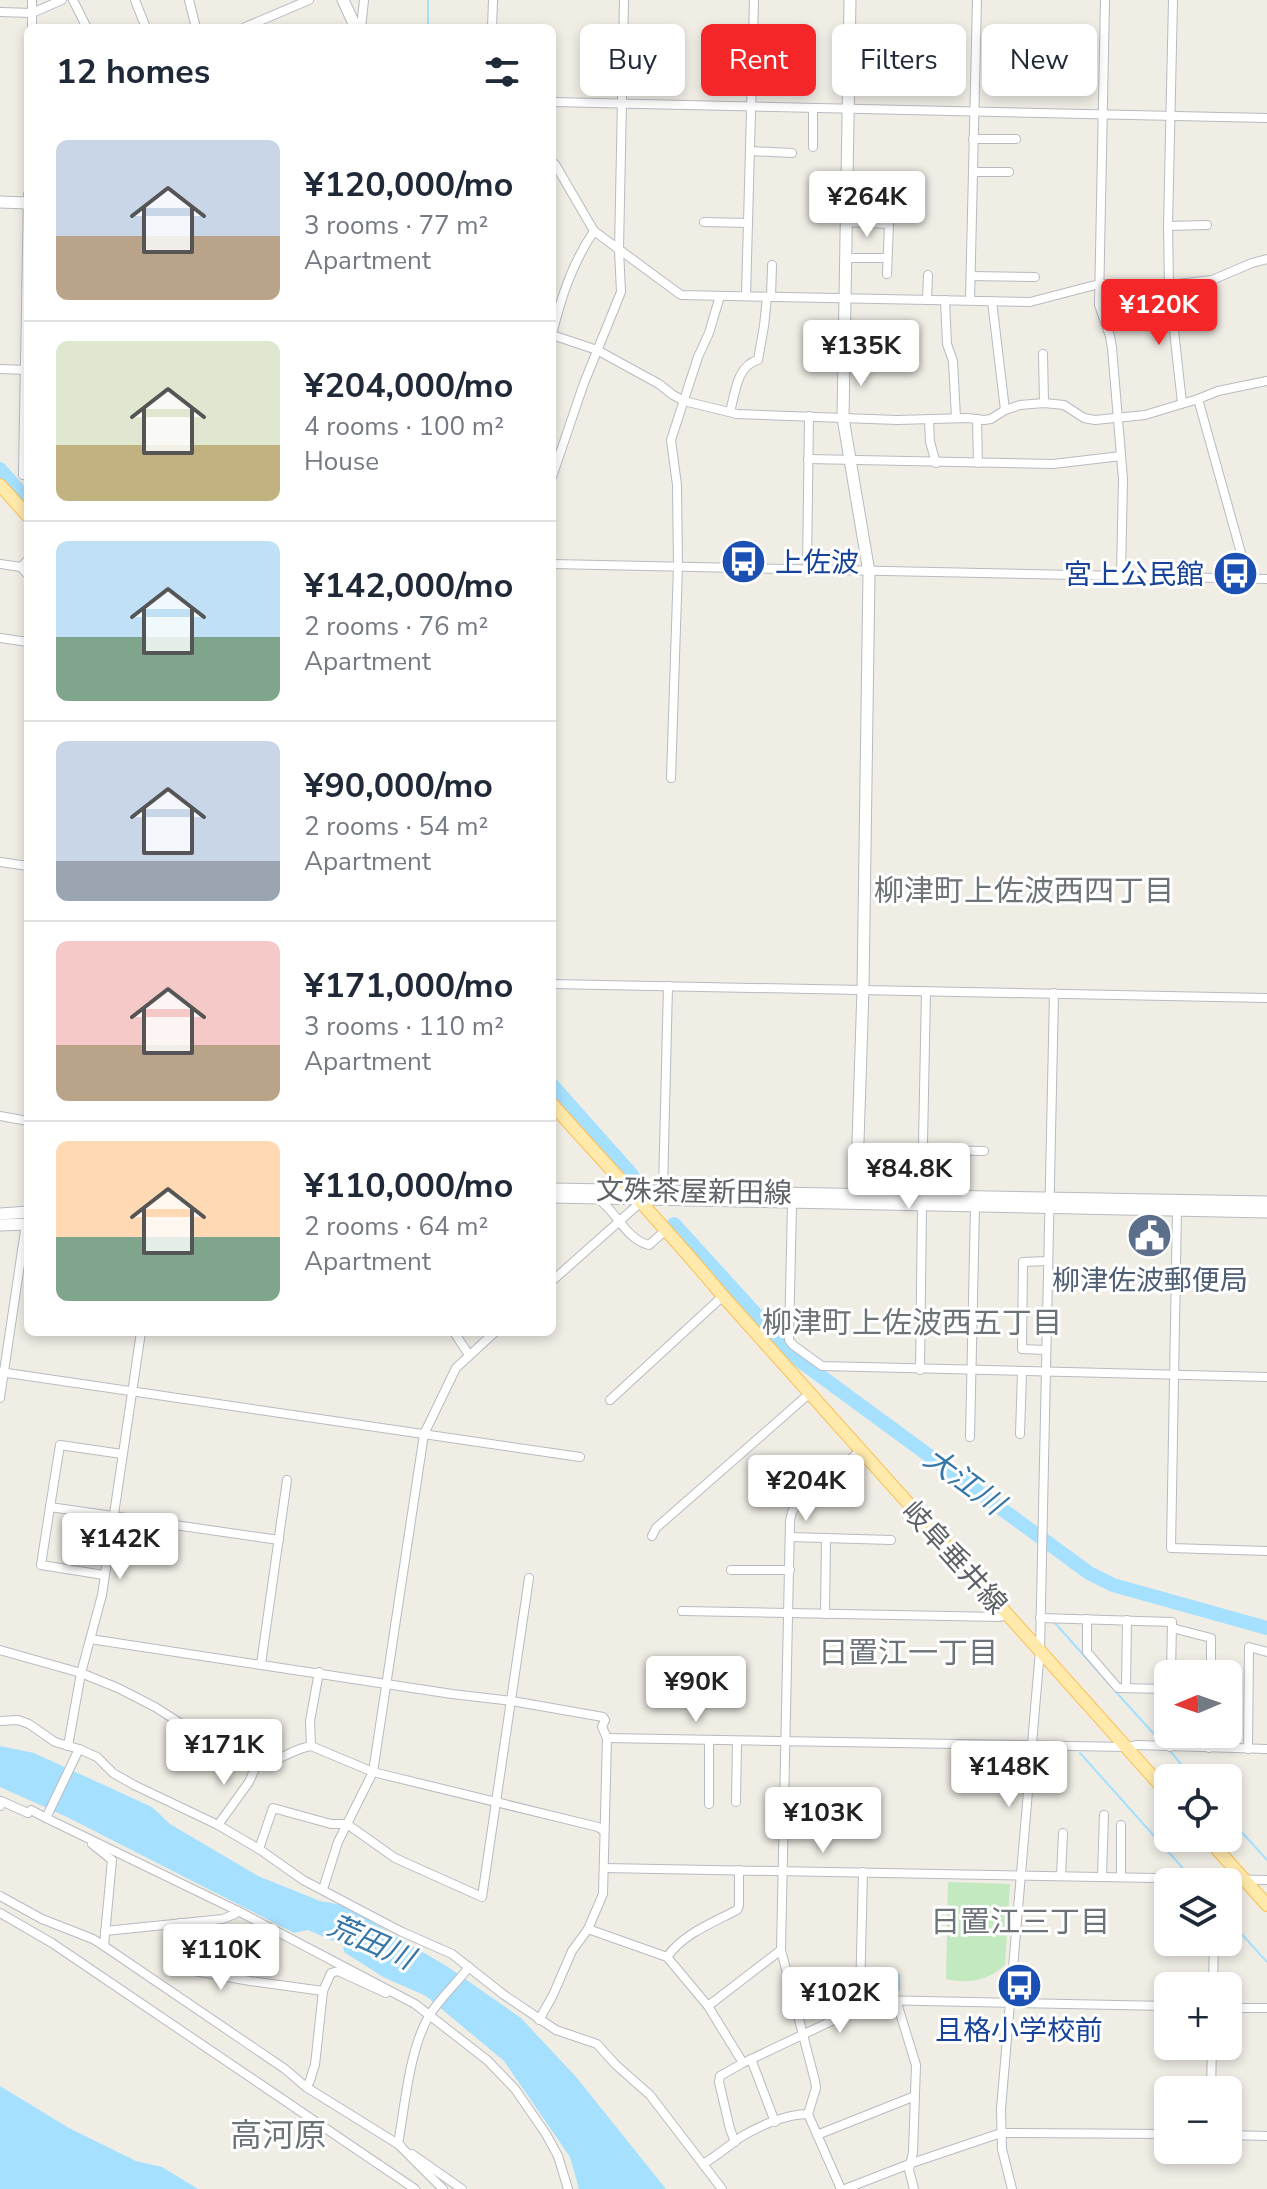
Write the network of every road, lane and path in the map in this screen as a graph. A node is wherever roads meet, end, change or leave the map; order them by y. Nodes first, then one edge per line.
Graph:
1 (32, 0) edge
2 (62, 0) edge
3 (73, 0) edge
4 (135, 0) edge
5 (189, 0) edge
6 (309, 0) edge
7 (343, 0) edge
8 (364, 0) edge
9 (493, 0) edge
10 (624, 0) edge
11 (754, 0) edge
12 (850, 0) edge
13 (977, 0) edge
14 (1105, 0) edge
15 (1173, 0) edge
16 (0, 12) edge
17 (32, 13) junction
18 (32, 24) edge
19 (85, 24) edge
20 (143, 24) edge
21 (195, 24) edge
22 (252, 24) edge
23 (356, 24) edge
24 (359, 24) edge
25 (492, 24) edge
26 (556, 102) edge
27 (622, 103) junction
28 (751, 107) junction
29 (813, 109) junction
30 (847, 110) junction
31 (974, 111) junction
32 (1103, 114) junction
33 (1170, 116) junction
34 (1267, 118) edge
35 (973, 139) junction
36 (1016, 139) dead end
37 (813, 147) dead end
38 (750, 151) junction
39 (792, 153) dead end
40 (556, 166) edge
41 (973, 172) junction
42 (1009, 172) dead end
43 (0, 202) edge
44 (24, 203) edge
45 (704, 222) dead end
46 (845, 222) junction
47 (748, 223) junction
48 (1207, 225) dead end
49 (1168, 226) junction
50 (594, 231) junction
51 (619, 249) junction
52 (845, 258) junction
53 (887, 258) junction
54 (1267, 259) edge
55 (772, 265) dead end
56 (887, 274) dead end
57 (928, 275) dead end
58 (971, 276) junction
59 (1035, 277) dead end
60 (1099, 284) junction
61 (1169, 285) junction
62 (720, 296) junction
63 (746, 296) junction
64 (769, 297) junction
65 (844, 298) junction
66 (927, 300) junction
67 (945, 300) junction
68 (970, 300) junction
69 (992, 301) junction
70 (556, 319) edge
71 (556, 336) edge
72 (814, 336) dead end
73 (597, 350) junction
74 (1043, 354) dead end
75 (843, 358) junction
76 (0, 369) edge
77 (24, 370) edge
78 (1267, 381) edge
79 (1198, 399) junction
80 (684, 401) junction
81 (1044, 403) junction
82 (1182, 403) junction
83 (1005, 410) junction
84 (730, 412) junction
85 (809, 416) junction
86 (843, 418) junction
87 (956, 418) junction
88 (1118, 418) junction
89 (977, 419) junction
90 (929, 420) junction
91 (24, 440) edge
92 (556, 456) edge
93 (1121, 456) junction
94 (808, 459) junction
95 (849, 461) junction
96 (936, 463) junction
97 (978, 463) junction
98 (23, 475) dead end
99 (0, 485) edge
100 (24, 512) edge
101 (0, 564) edge
102 (24, 564) edge
103 (556, 564) edge
104 (678, 566) junction
105 (807, 569) junction
106 (869, 572) junction
107 (1121, 575) junction
108 (1248, 578) junction
109 (1267, 579) edge
110 (0, 638) edge
111 (24, 641) edge
112 (671, 778) dead end
113 (0, 862) edge
114 (24, 865) edge
115 (556, 984) edge
116 (668, 986) junction
117 (863, 989) junction
118 (926, 991) junction
119 (1054, 993) junction
120 (1267, 998) edge
121 (556, 1110) edge
122 (0, 1116) edge
123 (24, 1120) edge
124 (923, 1150) junction
125 (984, 1151) dead end
126 (556, 1189) edge
127 (663, 1190) junction
128 (556, 1197) edge
129 (636, 1197) junction
130 (596, 1198) junction
131 (856, 1198) junction
132 (922, 1200) junction
133 (1267, 1202) edge
134 (792, 1203) junction
135 (1049, 1203) junction
136 (975, 1207) junction
137 (1177, 1210) junction
138 (1267, 1212) edge
139 (0, 1214) edge
140 (24, 1219) edge
141 (24, 1221) edge
142 (619, 1222) junction
143 (0, 1225) edge
144 (667, 1229) junction
145 (24, 1252) edge
146 (1047, 1261) junction
147 (556, 1277) edge
148 (723, 1296) junction
149 (140, 1336) edge
150 (456, 1336) edge
151 (491, 1336) edge
152 (1045, 1350) junction
153 (787, 1352) junction
154 (466, 1358) junction
155 (920, 1370) junction
156 (972, 1370) junction
157 (2, 1372) edge
158 (1022, 1372) junction
159 (1045, 1372) junction
160 (1174, 1374) junction
161 (1267, 1377) edge
162 (131, 1391) junction
163 (810, 1393) junction
164 (0, 1398) edge
165 (610, 1400) dead end
166 (424, 1434) junction
167 (1020, 1434) dead end
168 (970, 1437) dead end
169 (861, 1450) junction
170 (122, 1454) junction
171 (580, 1457) dead end
172 (287, 1480) dead end
173 (50, 1507) junction
174 (113, 1516) junction
175 (654, 1533) dead end
176 (790, 1537) junction
177 (826, 1538) junction
178 (279, 1540) junction
179 (891, 1540) dead end
180 (1267, 1551) edge
181 (731, 1570) dead end
182 (790, 1570) junction
183 (104, 1575) junction
184 (529, 1578) dead end
185 (682, 1611) dead end
186 (789, 1613) junction
187 (825, 1614) junction
188 (1007, 1615) junction
189 (1040, 1618) junction
190 (1087, 1619) junction
191 (1127, 1620) junction
192 (1172, 1628) junction
193 (90, 1639) junction
194 (0, 1650) edge
195 (1040, 1650) junction
196 (1267, 1652) edge
197 (1171, 1660) edge
198 (1211, 1660) edge
199 (261, 1664) junction
200 (319, 1672) junction
201 (81, 1673) junction
202 (386, 1682) junction
203 (1126, 1688) junction
204 (1154, 1689) edge
205 (512, 1701) junction
206 (0, 1721) edge
207 (607, 1738) junction
208 (709, 1741) junction
209 (737, 1741) junction
210 (785, 1741) junction
211 (1031, 1745) junction
212 (68, 1746) junction
213 (311, 1746) junction
214 (1154, 1746) edge
215 (1127, 1747) junction
216 (1209, 1748) edge
217 (1248, 1749) junction
218 (1267, 1749) edge
219 (78, 1752) junction
220 (257, 1764) junction
221 (373, 1772) junction
222 (1154, 1778) edge
223 (0, 1795) edge
224 (736, 1802) dead end
225 (495, 1803) junction
226 (709, 1804) dead end
227 (0, 1806) edge
228 (31, 1810) junction
229 (1104, 1815) dead end
230 (47, 1816) junction
231 (347, 1824) junction
232 (218, 1825) junction
233 (1121, 1825) dead end
234 (604, 1831) junction
235 (1063, 1833) dead end
236 (88, 1837) junction
237 (259, 1849) junction
238 (1220, 1852) edge
239 (604, 1868) junction
240 (739, 1870) junction
241 (783, 1870) junction
242 (863, 1872) junction
243 (1020, 1875) junction
244 (1061, 1876) junction
245 (1102, 1876) junction
246 (1121, 1877) junction
247 (1154, 1878) edge
248 (1242, 1880) edge
249 (1245, 1880) junction
250 (1267, 1880) edge
251 (323, 1889) junction
252 (0, 1896) edge
253 (1267, 1905) edge
254 (238, 1911) junction
255 (0, 1913) edge
256 (180, 1923) junction
257 (588, 1929) junction
258 (105, 1931) junction
259 (104, 1946) junction
260 (781, 1950) junction
261 (667, 1957) junction
262 (467, 1969) junction
263 (323, 1991) junction
264 (398, 1995) junction
265 (896, 2000) junction
266 (1010, 2003) junction
267 (708, 2006) junction
268 (1154, 2006) edge
269 (862, 2007) junction
270 (1242, 2008) edge
271 (1267, 2008) edge
272 (431, 2013) junction
273 (539, 2020) junction
274 (804, 2034) junction
275 (747, 2061) junction
276 (306, 2087) junction
277 (915, 2096) junction
278 (808, 2114) junction
279 (775, 2122) junction
280 (1001, 2133) junction
281 (1154, 2134) edge
282 (817, 2135) junction
283 (1242, 2135) edge
284 (1267, 2136) edge
285 (735, 2142) junction
286 (398, 2144) junction
287 (912, 2163) junction
288 (703, 2164) junction
289 (415, 2189) edge
290 (443, 2189) edge
291 (462, 2189) edge
292 (568, 2189) edge
293 (722, 2189) edge
294 (843, 2189) edge
295 (914, 2189) edge
296 (1012, 2189) edge

1 - 17 street
2 - 17 street
3 - 19 street
4 - 20 street
5 - 21 street
6 - 22 street
7 - 23 main road
8 - 24 street
9 - 25 street
10 - 27 street
11 - 28 street
12 - 30 main road
13 - 31 street
14 - 32 street
15 - 33 street
16 - 17 street
17 - 18 street
26 - 27 street
27 - 28 street
27 - 51 street
28 - 29 street
28 - 38 street
29 - 30 street
29 - 37 street
30 - 31 street
30 - 46 main road
31 - 32 street
31 - 35 street
32 - 33 street
32 - 60 street
33 - 34 street
33 - 49 street
35 - 36 street
35 - 41 street
38 - 39 street
38 - 47 street
40 - 50 street
41 - 42 street
41 - 58 street
43 - 44 main road
45 - 47 street
46 - 52 main road
46 - 53 street
47 - 63 street
48 - 49 street
49 - 61 street
50 - 51 street
50 - 70 street
51 - 62 street
51 - 73 street
52 - 53 street
52 - 65 main road
53 - 56 street
54 - 61 street
55 - 64 street
57 - 66 street
58 - 59 street
58 - 68 street
60 - 61 street
60 - 69 street
60 - 88 street
61 - 82 street
62 - 63 street
62 - 80 street
63 - 64 street
64 - 65 street
64 - 84 street
65 - 66 street
65 - 75 main road
66 - 67 street
67 - 68 street
67 - 87 street
68 - 69 street
69 - 83 street
71 - 73 street
72 - 75 street
73 - 80 street
73 - 92 street
74 - 81 street
75 - 86 main road
76 - 77 street
78 - 79 street
79 - 82 street
79 - 108 street
80 - 84 street
80 - 104 street
81 - 83 street
81 - 88 street
82 - 88 street
83 - 89 street
84 - 85 street
85 - 86 street
85 - 94 street
86 - 90 street
86 - 95 main road
87 - 89 street
87 - 90 street
88 - 93 street
89 - 97 street
90 - 96 street
91 - 98 street
93 - 97 street
93 - 107 street
94 - 95 street
94 - 105 street
95 - 96 street
95 - 106 main road
96 - 97 street
99 - 100 main road
101 - 102 street
103 - 104 street
104 - 105 street
104 - 112 street
105 - 106 street
106 - 107 street
106 - 117 main road
107 - 108 street
108 - 109 street
110 - 111 street
113 - 114 street
115 - 116 street
116 - 117 street
116 - 127 street
117 - 118 street
117 - 131 main road
118 - 119 street
118 - 124 street
119 - 120 street
119 - 135 street
121 - 129 main road, 岐阜垂井線
122 - 123 street
124 - 125 street
124 - 132 street
126 - 129 main road, 文殊茶屋新田線
127 - 129 main road, 文殊茶屋新田線
127 - 131 main road, 文殊茶屋新田線
128 - 130 main road, 文殊茶屋新田線
129 - 130 main road, 文殊茶屋新田線
129 - 134 main road
129 - 142 street
129 - 144 main road, 岐阜垂井線
130 - 142 street
131 - 132 main road
131 - 134 main road
132 - 135 main road
132 - 136 main road
132 - 155 street
133 - 135 main road
134 - 153 street
135 - 136 main road
135 - 137 main road
135 - 146 street
136 - 156 street
137 - 138 main road
137 - 160 street
139 - 140 main road
141 - 143 main road
142 - 144 street
142 - 147 street
144 - 148 main road, 岐阜垂井線
145 - 157 street
146 - 152 street
146 - 152 street
148 - 153 main road, 岐阜垂井線
148 - 165 street
149 - 162 street
150 - 154 street
151 - 154 street
152 - 159 street
153 - 155 street
153 - 163 main road, 岐阜垂井線
154 - 166 street
155 - 156 street
156 - 158 street
156 - 168 street
157 - 162 street
157 - 164 street
158 - 159 street
158 - 167 street
159 - 160 street
159 - 189 street
160 - 161 street
160 - 180 street
162 - 166 street
162 - 170 street
163 - 169 main road, 岐阜垂井線
163 - 175 street
166 - 171 street
166 - 202 street
169 - 176 street
169 - 188 main road, 岐阜垂井線
170 - 173 street
170 - 174 street
172 - 178 street
173 - 174 street
173 - 183 street
174 - 178 street
174 - 183 street
176 - 177 street
176 - 182 street
177 - 179 street
177 - 187 street
178 - 199 street
181 - 182 street
182 - 186 street
183 - 193 street
184 - 205 street
185 - 186 street
186 - 187 street
186 - 210 street
187 - 188 street
188 - 195 main road, 岐阜垂井線
189 - 190 street
189 - 195 street
190 - 191 street
190 - 203 street
191 - 192 street
191 - 203 street
192 - 197 street
192 - 198 street
193 - 199 street
193 - 201 street
194 - 201 street
195 - 211 street
195 - 215 main road, 岐阜垂井線
196 - 217 street
199 - 200 street
200 - 202 street
200 - 213 street
201 - 212 street
201 - 220 street
202 - 205 street
202 - 221 street
203 - 204 street
205 - 207 street
205 - 225 street
206 - 212 street
207 - 208 street
207 - 234 street
208 - 209 street
208 - 226 street
209 - 210 street
209 - 224 street
210 - 211 street
210 - 241 street
211 - 215 street
211 - 243 street
212 - 219 street
213 - 220 street
213 - 221 street
214 - 215 street
215 - 222 main road, 岐阜垂井線
216 - 217 street
217 - 218 street
219 - 230 street
219 - 232 street
220 - 232 street
221 - 225 street
221 - 231 street
223 - 228 street
225 - 231 street
225 - 234 street
227 - 228 street
228 - 230 street
229 - 245 street
230 - 236 street
231 - 237 street
231 - 251 street
232 - 237 street
233 - 246 street
234 - 239 street
235 - 244 street
236 - 254 street
236 - 258 street
237 - 251 street
238 - 249 main road
239 - 240 street
239 - 257 street
240 - 241 street
240 - 261 street
241 - 242 street
241 - 260 street
242 - 243 street
242 - 269 street
243 - 244 street
243 - 266 street
244 - 245 street
245 - 246 street
246 - 247 street
248 - 249 street
249 - 250 street
249 - 253 main road
251 - 262 street
252 - 259 street
254 - 256 street
254 - 264 street
255 - 289 street
256 - 258 street
256 - 263 street
257 - 261 street
257 - 273 street
258 - 259 street
259 - 276 street
260 - 267 street
260 - 274 street
261 - 267 street
262 - 272 street
262 - 273 street
263 - 264 street
263 - 276 street
264 - 272 street
265 - 266 street
265 - 269 street
265 - 277 street
266 - 268 street
266 - 280 street
267 - 275 street
269 - 274 street
270 - 271 street
272 - 286 street
272 - 292 street
273 - 288 street
274 - 275 street
274 - 278 street
275 - 279 street
275 - 285 street
276 - 286 street
277 - 282 street
277 - 287 street
278 - 279 street
278 - 282 street
279 - 285 street
280 - 281 street
280 - 287 street
280 - 296 street
282 - 294 street
283 - 284 street
285 - 288 street
286 - 290 street
286 - 291 street
287 - 294 street
287 - 295 street
288 - 293 street

